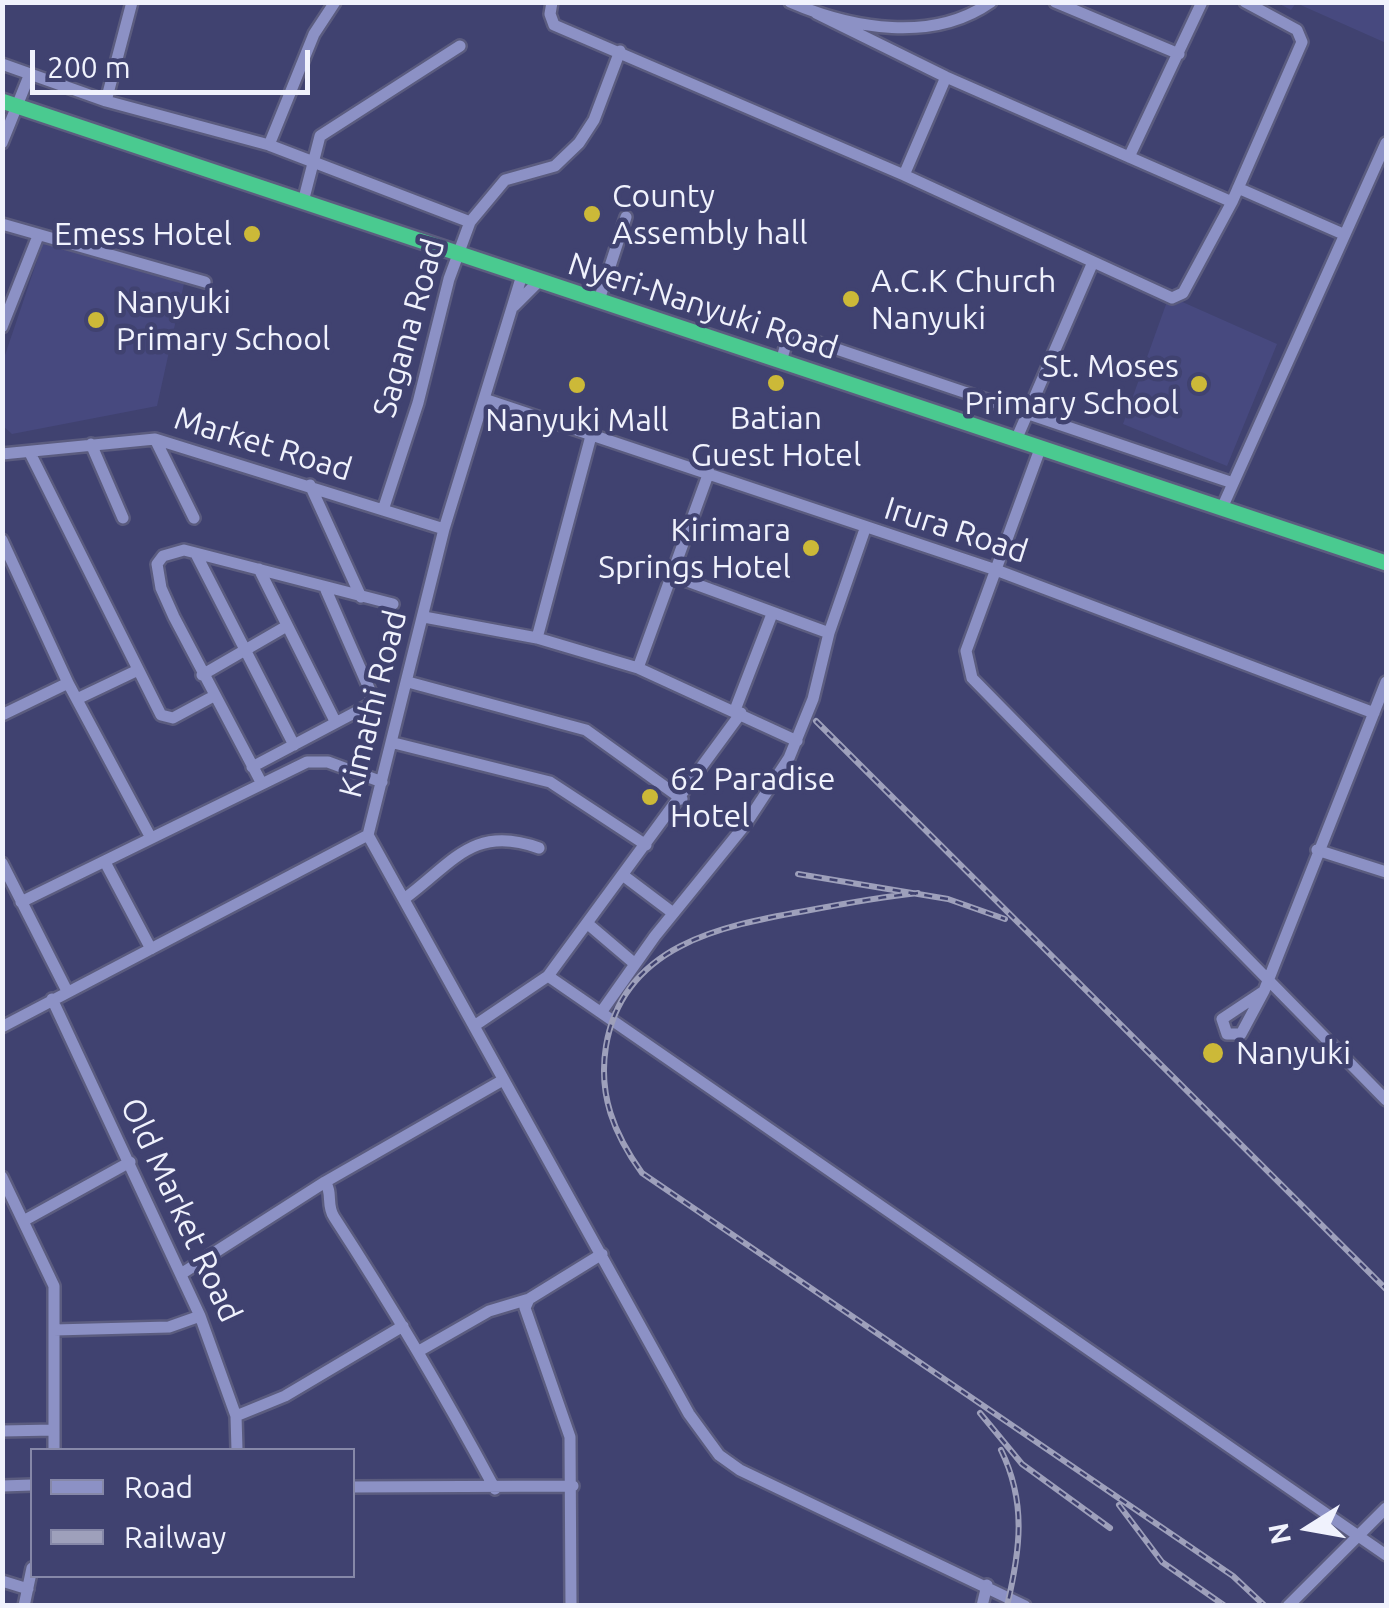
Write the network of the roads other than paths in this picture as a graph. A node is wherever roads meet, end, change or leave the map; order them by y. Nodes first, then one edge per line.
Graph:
1 (132, 2) edge
2 (335, 2) edge
3 (552, 2) edge
4 (790, 2) edge
5 (991, 2) edge
6 (1055, 2) edge
7 (1202, 2) edge
8 (1244, 2) edge
9 (816, 13) junction
10 (460, 46) dead end
11 (620, 51) junction
12 (1180, 54) junction
13 (2, 64) edge
14 (30, 76) junction
15 (946, 77) junction
16 (106, 101) junction
17 (9, 104) edge
18 (2, 143) edge
19 (1386, 143) edge
20 (269, 145) junction
21 (1129, 157) junction
22 (311, 162) junction
23 (904, 175) junction
24 (1238, 188) junction
25 (303, 202) junction
26 (1232, 202) junction
27 (626, 217) dead end
28 (470, 222) junction
29 (2, 224) edge
30 (1342, 234) junction
31 (38, 236) junction
32 (458, 254) junction
33 (1093, 262) junction
34 (522, 274) junction
35 (539, 281) junction
36 (206, 282) dead end
37 (599, 300) junction
38 (514, 306) junction
39 (2, 327) edge
40 (781, 362) junction
41 (484, 399) junction
42 (1028, 415) junction
43 (591, 436) junction
44 (155, 439) junction
45 (1016, 440) junction
46 (91, 444) junction
47 (1040, 449) junction
48 (1136, 452) junction
49 (30, 453) junction
50 (2, 454) edge
51 (709, 472) junction
52 (1128, 478) junction
53 (1233, 484) junction
54 (310, 485) junction
55 (1222, 508) junction
56 (383, 510) junction
57 (123, 518) dead end
58 (194, 518) dead end
59 (444, 529) junction
60 (865, 529) junction
61 (2, 540) edge
62 (198, 556) junction
63 (1386, 563) edge
64 (259, 569) junction
65 (996, 570) junction
66 (16, 572) junction
67 (671, 575) junction
68 (2, 579) edge
69 (326, 590) junction
70 (360, 597) junction
71 (393, 604) dead end
72 (772, 614) junction
73 (424, 617) junction
74 (285, 626) junction
75 (829, 633) junction
76 (537, 638) junction
77 (247, 651) junction
78 (638, 668) junction
79 (138, 670) junction
80 (202, 676) junction
81 (408, 682) junction
82 (68, 683) junction
83 (1385, 689) edge
84 (212, 697) junction
85 (78, 699) junction
86 (738, 712) junction
87 (1374, 713) junction
88 (2, 714) edge
89 (335, 721) junction
90 (797, 741) junction
91 (394, 743) junction
92 (294, 745) junction
93 (252, 767) junction
94 (382, 782) junction
95 (262, 784) junction
96 (682, 799) junction
97 (368, 836) junction
98 (151, 838) junction
99 (646, 845) junction
100 (539, 848) dead end
101 (1317, 850) junction
102 (106, 864) junction
103 (4, 870) edge
104 (1386, 872) edge
105 (624, 876) junction
106 (404, 899) junction
107 (21, 902) junction
108 (674, 913) junction
109 (588, 924) junction
110 (150, 949) junction
111 (635, 964) junction
112 (548, 976) junction
113 (1267, 977) junction
114 (68, 991) junction
115 (1264, 991) dead end
116 (52, 999) junction
117 (602, 1010) junction
118 (474, 1026) junction
119 (2, 1027) edge
120 (503, 1080) junction
121 (1386, 1100) edge
122 (130, 1162) junction
123 (2, 1177) edge
124 (325, 1182) junction
125 (25, 1220) junction
126 (602, 1254) junction
127 (181, 1274) junction
128 (529, 1300) junction
129 (200, 1316) junction
130 (403, 1326) junction
131 (54, 1330) junction
132 (419, 1352) junction
133 (236, 1416) junction
134 (54, 1430) junction
135 (2, 1432) edge
136 (54, 1448) edge
137 (237, 1448) edge
138 (30, 1485) edge
139 (2, 1486) edge
140 (573, 1486) junction
141 (355, 1487) edge
142 (495, 1490) junction
143 (1386, 1508) edge
144 (1359, 1536) junction
145 (1386, 1555) edge
146 (30, 1578) edge
147 (2, 1581) edge
148 (987, 1585) junction
149 (28, 1588) junction
150 (24, 1606) edge
151 (571, 1606) edge
152 (982, 1606) edge
153 (1025, 1606) edge
154 (1288, 1606) edge

1 - 16 street
2 - 20 street
3 - 11 street
4 - 9 street
5 - 9 street
6 - 12 street
7 - 12 street
8 - 24 street
9 - 15 street
10 - 22 street
11 - 23 street
11 - 28 street, Sagana Road
12 - 21 street
13 - 14 street
14 - 16 street
14 - 17 street
15 - 21 street
15 - 23 street
16 - 20 street
17 - 18 street
17 - 25 highway, Nyeri-Nanyuki Road
19 - 30 street
20 - 22 street
21 - 26 street
22 - 25 street
22 - 28 street
23 - 33 street
24 - 26 street
24 - 30 street
25 - 32 highway, Nyeri-Nanyuki Road
26 - 33 street
27 - 37 street
28 - 32 street, Sagana Road
29 - 31 street
30 - 53 street
31 - 36 street
31 - 39 street
32 - 34 highway, Nyeri-Nanyuki Road
32 - 56 street, Sagana Road
33 - 42 street
34 - 35 highway, Nyeri-Nanyuki Road
34 - 38 street, Kimathi Road
35 - 37 highway, Nyeri-Nanyuki Road
35 - 38 street, Kimathi Road
37 - 40 highway, Nyeri-Nanyuki Road
38 - 41 street, Kimathi Road
40 - 42 street
40 - 45 highway, Nyeri-Nanyuki Road
41 - 43 street, Irura Road
41 - 59 street, Kimathi Road
42 - 45 street
42 - 48 street
43 - 51 street, Irura Road
43 - 76 street
44 - 46 street, Market Road
44 - 54 street, Market Road
44 - 58 street
45 - 47 highway, Nyeri-Nanyuki Road
46 - 49 street, Market Road
46 - 57 street
47 - 52 highway, Nyeri-Nanyuki Road
47 - 65 street
48 - 52 street
48 - 53 street
49 - 50 street, Market Road
49 - 79 street
51 - 60 street, Irura Road
51 - 67 street
52 - 55 highway, Nyeri-Nanyuki Road
53 - 55 street
54 - 56 street, Market Road
54 - 70 street
55 - 63 highway, Nyeri-Nanyuki Road
56 - 59 street, Market Road
59 - 73 street, Kimathi Road
60 - 65 street, Irura Road
60 - 75 street
61 - 66 street
62 - 64 street
62 - 77 street
62 - 80 street
64 - 69 street
64 - 74 street
65 - 87 street, Irura Road
65 - 113 street
66 - 68 street
66 - 82 street
67 - 72 street
67 - 78 street
69 - 70 street
69 - 89 street
70 - 71 street
72 - 75 street
72 - 86 street
73 - 76 street
73 - 81 street, Kimathi Road
74 - 77 street
74 - 89 street
75 - 90 street
76 - 78 street
77 - 80 street
77 - 92 street
78 - 86 street
79 - 84 street
79 - 85 street
80 - 84 street
81 - 91 street, Kimathi Road
81 - 96 street
82 - 85 street
82 - 88 street
83 - 87 street
84 - 93 street
85 - 98 street
86 - 90 street
86 - 96 street
87 - 101 street
89 - 92 street
90 - 108 street
91 - 94 street, Kimathi Road
91 - 99 street
92 - 93 street
93 - 95 street
94 - 95 street
94 - 97 street, Kimathi Road
95 - 98 street
96 - 99 street
97 - 106 street
97 - 110 street, Kimathi Road
98 - 102 street
99 - 105 street
100 - 106 street
101 - 104 street
101 - 113 street
102 - 107 street
102 - 110 street
103 - 107 street
105 - 108 street
105 - 109 street
106 - 118 street
107 - 114 street
108 - 111 street
109 - 111 street
109 - 112 street
110 - 114 street, Kimathi Road
111 - 117 street
112 - 117 street
112 - 118 street
113 - 115 street
113 - 121 street
114 - 116 street, Kimathi Road
116 - 119 street, Kimathi Road
116 - 122 street, Old Market Road
117 - 144 street
118 - 120 street
120 - 124 street
120 - 126 street
122 - 125 street
122 - 127 street, Old Market Road
123 - 125 street
124 - 127 street
124 - 130 street
125 - 131 street
126 - 128 street
126 - 148 street
127 - 129 street, Old Market Road
128 - 132 street
128 - 140 street
129 - 131 street
129 - 133 street, Old Market Road
130 - 132 street
130 - 133 street
131 - 134 street
132 - 142 street
133 - 137 street, Old Market Road
134 - 135 street
134 - 136 street
138 - 139 street
140 - 142 street
140 - 151 street
141 - 142 street
143 - 144 street
144 - 145 street
144 - 154 street
146 - 149 street
147 - 149 street
148 - 152 street
148 - 153 street
149 - 150 street

